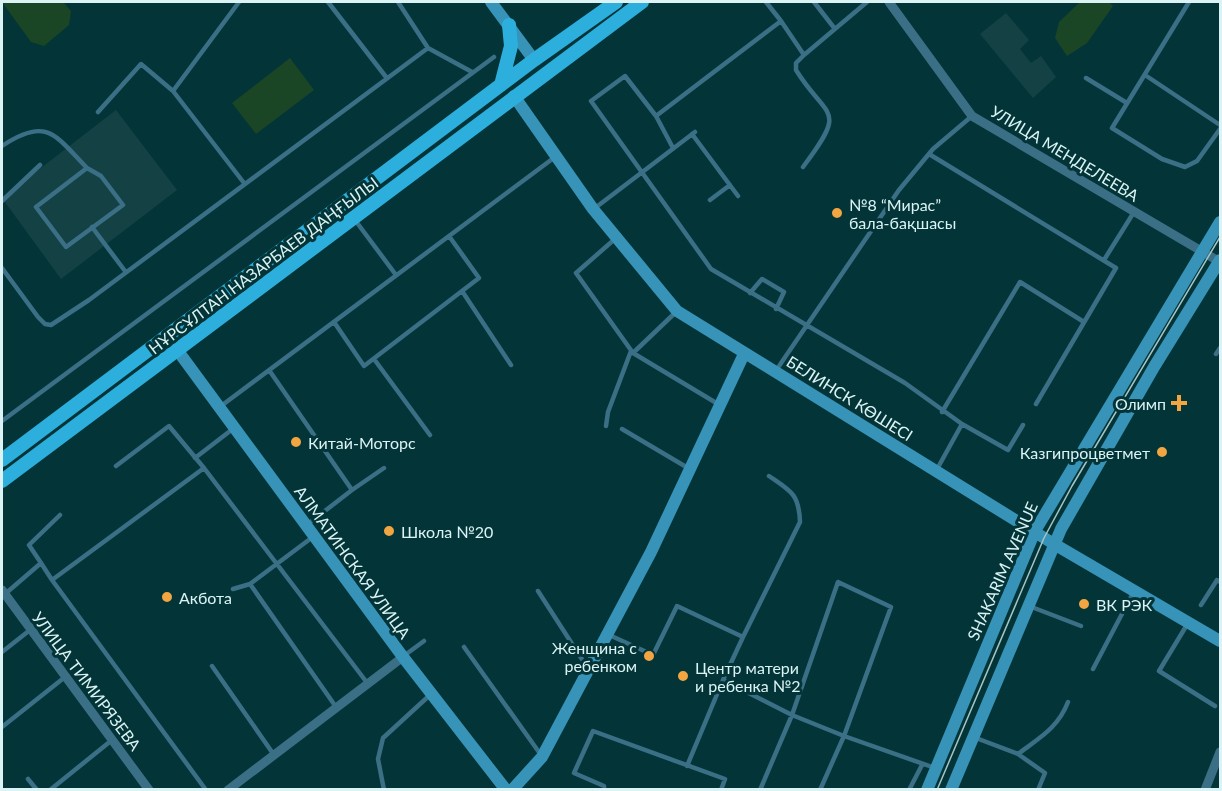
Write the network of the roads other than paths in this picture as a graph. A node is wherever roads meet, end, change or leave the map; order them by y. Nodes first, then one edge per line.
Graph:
1 (239, 2) edge
2 (327, 2) edge
3 (398, 2) edge
4 (491, 2) edge
5 (616, 2) edge
6 (642, 2) edge
7 (766, 2) edge
8 (814, 2) edge
9 (867, 2) edge
10 (889, 2) edge
11 (1189, 2) edge
12 (781, 21) junction
13 (508, 25) junction
14 (835, 29) junction
15 (428, 48) junction
16 (804, 56) junction
17 (494, 57) dead end
18 (534, 60) junction
19 (472, 72) junction
20 (543, 74) junction
21 (1145, 75) junction
22 (386, 77) junction
23 (1086, 78) dead end
24 (502, 84) junction
25 (173, 91) junction
26 (514, 96) junction
27 (1128, 103) junction
28 (98, 112) dead end
29 (972, 116) junction
30 (656, 117) junction
31 (1221, 127) edge
32 (2, 146) edge
33 (673, 148) junction
34 (929, 154) junction
35 (555, 157) junction
36 (40, 165) dead end
37 (803, 167) dead end
38 (87, 168) junction
39 (642, 172) junction
40 (244, 183) junction
41 (730, 185) junction
42 (738, 196) dead end
43 (710, 200) dead end
44 (2, 201) edge
45 (593, 209) junction
46 (1134, 211) junction
47 (353, 218) junction
48 (1221, 222) edge
49 (92, 227) junction
50 (449, 236) junction
51 (616, 238) junction
52 (1203, 250) junction
53 (1104, 260) junction
54 (1220, 261) edge
55 (2, 268) edge
56 (125, 271) junction
57 (396, 275) junction
58 (462, 291) junction
59 (750, 293) junction
60 (776, 309) junction
61 (677, 311) junction
62 (334, 322) junction
63 (1084, 322) junction
64 (806, 327) junction
65 (166, 336) junction
66 (1221, 348) edge
67 (178, 351) junction
68 (632, 352) junction
69 (744, 354) junction
70 (1216, 354) dead end
71 (374, 359) junction
72 (511, 365) dead end
73 (269, 370) junction
74 (775, 372) junction
75 (1036, 404) dead end
76 (720, 405) junction
77 (219, 407) junction
78 (942, 412) junction
79 (2, 421) edge
80 (962, 424) junction
81 (1023, 425) dead end
82 (606, 426) dead end
83 (234, 428) junction
84 (622, 429) dead end
85 (430, 435) dead end
86 (195, 458) junction
87 (2, 460) edge
88 (116, 466) dead end
89 (204, 468) junction
90 (384, 468) dead end
91 (690, 470) junction
92 (936, 471) junction
93 (769, 476) dead end
94 (2, 481) edge
95 (352, 490) junction
96 (60, 515) dead end
97 (310, 531) junction
98 (1035, 531) junction
99 (1054, 544) junction
100 (41, 563) junction
101 (277, 564) junction
102 (52, 580) junction
103 (1221, 582) edge
104 (250, 584) junction
105 (233, 589) dead end
106 (538, 591) dead end
107 (1134, 591) junction
108 (3, 592) edge
109 (1201, 605) dead end
110 (1029, 606) junction
111 (1188, 622) junction
112 (1081, 626) dead end
113 (30, 630) junction
114 (607, 634) junction
115 (743, 637) junction
116 (424, 641) dead end
117 (1221, 641) edge
118 (464, 647) dead end
119 (2, 652) edge
120 (403, 657) junction
121 (212, 666) dead end
122 (1093, 669) dead end
123 (589, 670) junction
124 (65, 677) junction
125 (723, 680) junction
126 (368, 684) junction
127 (431, 694) junction
128 (1068, 702) dead end
129 (1215, 706) dead end
130 (336, 708) junction
131 (792, 715) junction
132 (2, 727) edge
133 (844, 736) junction
134 (973, 736) junction
135 (112, 740) junction
136 (1221, 752) edge
137 (1018, 754) junction
138 (274, 755) junction
139 (542, 758) junction
140 (922, 765) junction
141 (687, 766) junction
142 (936, 768) junction
143 (28, 779) dead end
144 (37, 789) edge
145 (50, 789) edge
146 (149, 789) edge
147 (206, 789) edge
148 (228, 789) edge
149 (384, 789) edge
150 (506, 789) edge
151 (512, 789) edge
152 (604, 789) edge
153 (721, 789) edge
154 (760, 789) edge
155 (820, 789) edge
156 (909, 789) edge
157 (927, 789) edge
158 (951, 789) edge
159 (1038, 789) edge
160 (1205, 789) edge

1 - 25 lane
2 - 22 lane
3 - 15 lane
4 - 13 main road
5 - 18 main road, НҰРСҰЛТАН НАЗАРБАЕВ ДАҢҒЫЛЫ
6 - 20 main road, НҰРСҰЛТАН НАЗАРБАЕВ ДАҢҒЫЛЫ
7 - 12 lane
8 - 14 lane
9 - 14 lane
10 - 29 street, УЛИЦА МЕНДЕЛЕЕВА
11 - 21 lane
12 - 16 lane
12 - 30 lane
13 - 18 main road
13 - 24 main road
14 - 16 lane
15 - 19 lane
15 - 22 lane
16 - 37 lane
17 - 19 lane
18 - 20 main road
18 - 24 main road, НҰРСҰЛТАН НАЗАРБАЕВ ДАҢҒЫЛЫ
19 - 79 lane
20 - 26 main road, НҰРСҰЛТАН НАЗАРБАЕВ ДАҢҒЫЛЫ
21 - 27 lane
21 - 31 lane
22 - 40 lane
23 - 27 lane
24 - 26 main road
24 - 65 main road, НҰРСҰЛТАН НАЗАРБАЕВ ДАҢҒЫЛЫ
25 - 28 lane
25 - 40 lane
26 - 35 main road, БЕЛИНСК КӨШЕСІ
26 - 47 main road, НҰРСҰЛТАН НАЗАРБАЕВ ДАҢҒЫЛЫ
27 - 31 lane
29 - 34 lane
29 - 46 street, УЛИЦА МЕНДЕЛЕЕВА
30 - 33 lane
30 - 39 lane
32 - 38 lane
33 - 39 lane
33 - 41 lane
34 - 53 lane
34 - 64 lane
35 - 45 main road, БЕЛИНСК КӨШЕСІ
35 - 50 lane
36 - 44 lane
38 - 49 lane
38 - 49 lane
39 - 45 lane
39 - 59 lane
40 - 56 lane
41 - 42 lane
41 - 43 lane
45 - 51 main road, БЕЛИНСК КӨШЕСІ
46 - 52 street, УЛИЦА МЕНДЕЛЕЕВА
46 - 53 lane
47 - 57 lane
47 - 67 main road, НҰРСҰЛТАН НАЗАРБАЕВ ДАҢҒЫЛЫ
48 - 52 main road, SHAKARIM AVENUE
49 - 56 lane
50 - 57 lane
50 - 58 lane
51 - 61 main road, БЕЛИНСК КӨШЕСІ
51 - 68 lane
52 - 54 street, УЛИЦА МЕНДЕЛЕЕВА
52 - 98 main road, SHAKARIM AVENUE
53 - 63 lane
54 - 99 main road
55 - 56 lane
57 - 62 lane
58 - 71 lane
58 - 72 lane
59 - 60 lane
59 - 60 lane
60 - 64 lane
61 - 68 lane
61 - 69 main road, БЕЛИНСК КӨШЕСІ
62 - 71 lane
62 - 73 lane
63 - 75 lane
63 - 78 lane
64 - 74 lane
64 - 78 lane
65 - 67 main road
65 - 87 main road, НҰРСҰЛТАН НАЗАРБАЕВ ДАҢҒЫЛЫ
66 - 70 lane
67 - 77 main road, АЛМАТИНСКАЯ УЛИЦА
67 - 94 main road, НҰРСҰЛТАН НАЗАРБАЕВ ДАҢҒЫЛЫ
68 - 76 lane
68 - 82 lane
69 - 74 main road, БЕЛИНСК КӨШЕСІ
69 - 76 main road
71 - 85 lane
73 - 77 lane
73 - 95 lane
74 - 92 main road, БЕЛИНСК КӨШЕСІ
76 - 91 main road
77 - 83 main road, АЛМАТИНСКАЯ УЛИЦА
78 - 80 lane
80 - 81 lane
80 - 92 lane
83 - 86 lane
83 - 97 main road, АЛМАТИНСКАЯ УЛИЦА
84 - 91 lane
86 - 88 lane
86 - 89 lane
89 - 101 lane
89 - 102 lane
90 - 95 lane
91 - 114 main road
92 - 98 main road, БЕЛИНСК КӨШЕСІ
93 - 115 lane
95 - 97 lane
96 - 100 lane
97 - 101 lane
97 - 120 main road, АЛМАТИНСКАЯ УЛИЦА
98 - 99 main road, БЕЛИНСК КӨШЕСІ
98 - 142 main road, SHAKARIM AVENUE
99 - 107 main road, БЕЛИНСК КӨШЕСІ
99 - 110 main road
100 - 102 lane
100 - 108 lane
101 - 104 lane
101 - 126 lane
102 - 147 lane
103 - 109 lane
104 - 105 lane
104 - 130 lane
106 - 123 lane
107 - 111 main road, БЕЛИНСК КӨШЕСІ
107 - 122 lane
108 - 113 street, УЛИЦА ТИМИРЯЗЕВА
110 - 112 lane
110 - 134 main road
111 - 117 main road, БЕЛИНСК КӨШЕСІ
111 - 129 lane
113 - 119 lane
113 - 124 street, УЛИЦА ТИМИРЯЗЕВА
114 - 115 lane
114 - 123 main road
115 - 125 lane
116 - 120 lane
118 - 139 lane
120 - 126 street
120 - 127 main road, АЛМАТИНСКАЯ УЛИЦА
121 - 138 lane
123 - 139 main road
124 - 132 lane
124 - 135 street, УЛИЦА ТИМИРЯЗЕВА
125 - 131 lane
125 - 141 lane
126 - 130 street
127 - 149 lane
127 - 150 main road, АЛМАТИНСКАЯ УЛИЦА
128 - 137 lane
130 - 138 street
131 - 133 lane
131 - 133 lane
131 - 154 lane
133 - 140 lane
133 - 155 lane
134 - 137 lane
134 - 158 main road
135 - 145 lane
135 - 146 street, УЛИЦА ТИМИРЯЗЕВА
136 - 160 street
137 - 159 lane
138 - 148 street
139 - 151 main road
140 - 142 lane
140 - 156 lane
141 - 152 lane
141 - 153 lane
142 - 157 main road, SHAKARIM AVENUE
143 - 144 lane

